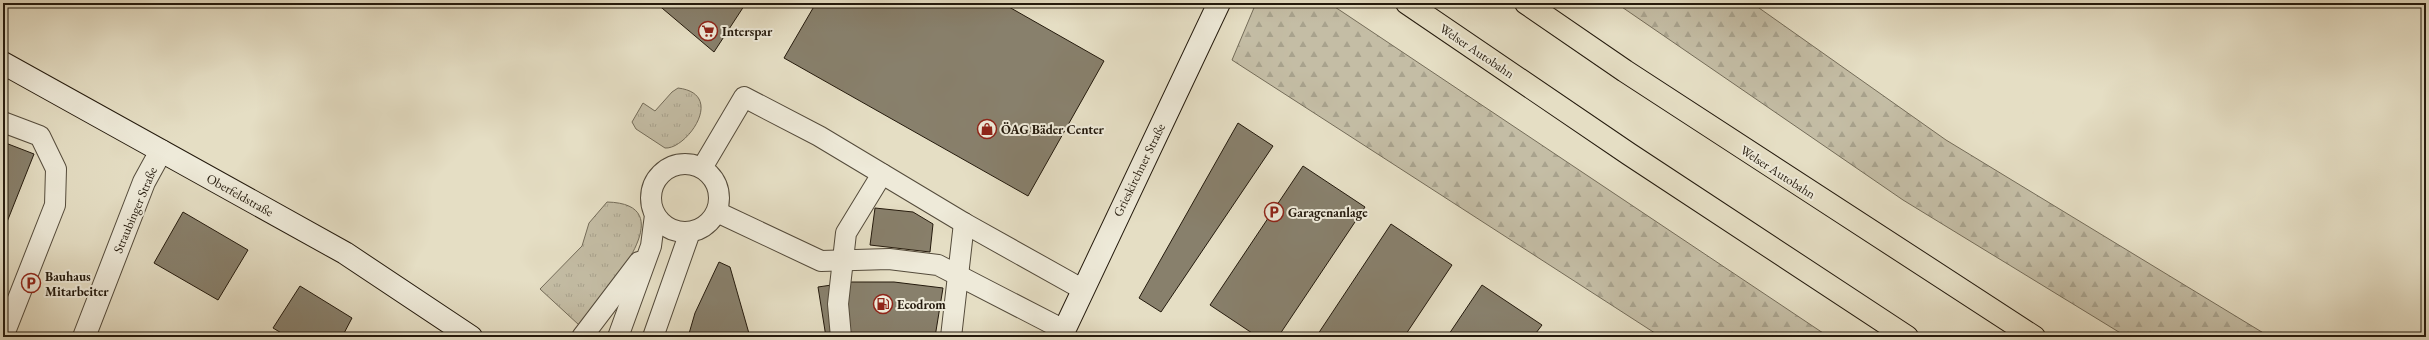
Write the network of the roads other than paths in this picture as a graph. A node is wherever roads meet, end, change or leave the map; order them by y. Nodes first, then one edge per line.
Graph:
1 (1219, 3) edge
2 (1407, 3) edge
3 (1526, 3) edge
4 (3, 63) edge
5 (3, 122) edge
6 (161, 151) junction
7 (702, 168) junction
8 (882, 174) junction
9 (717, 212) junction
10 (655, 215) junction
11 (964, 223) junction
12 (690, 232) junction
13 (651, 246) junction
14 (842, 259) junction
15 (957, 274) junction
16 (1082, 289) junction
17 (1062, 334) edge
18 (3, 337) edge
19 (84, 337) edge
20 (471, 337) edge
21 (582, 337) edge
22 (618, 337) edge
23 (653, 337) edge
24 (841, 337) edge
25 (951, 337) edge
26 (1907, 337) edge
27 (2034, 337) edge

1 - 16 main road, Grieskirchner Straße
2 - 26 highway, Welser Autobahn
3 - 27 highway, Welser Autobahn
4 - 6 main road, Oberfeldstraße
5 - 18 lane
6 - 19 main road, Straubinger Straße
6 - 20 main road, Oberfeldstraße
7 - 8 lane
7 - 9 lane
7 - 10 lane
8 - 11 lane
8 - 14 lane
9 - 12 lane
9 - 14 lane
10 - 12 lane
10 - 13 lane
11 - 15 lane
11 - 16 lane
12 - 23 lane
13 - 21 lane
13 - 22 lane
14 - 15 lane
14 - 24 lane
15 - 17 lane
15 - 25 lane
16 - 17 main road, Grieskirchner Straße

